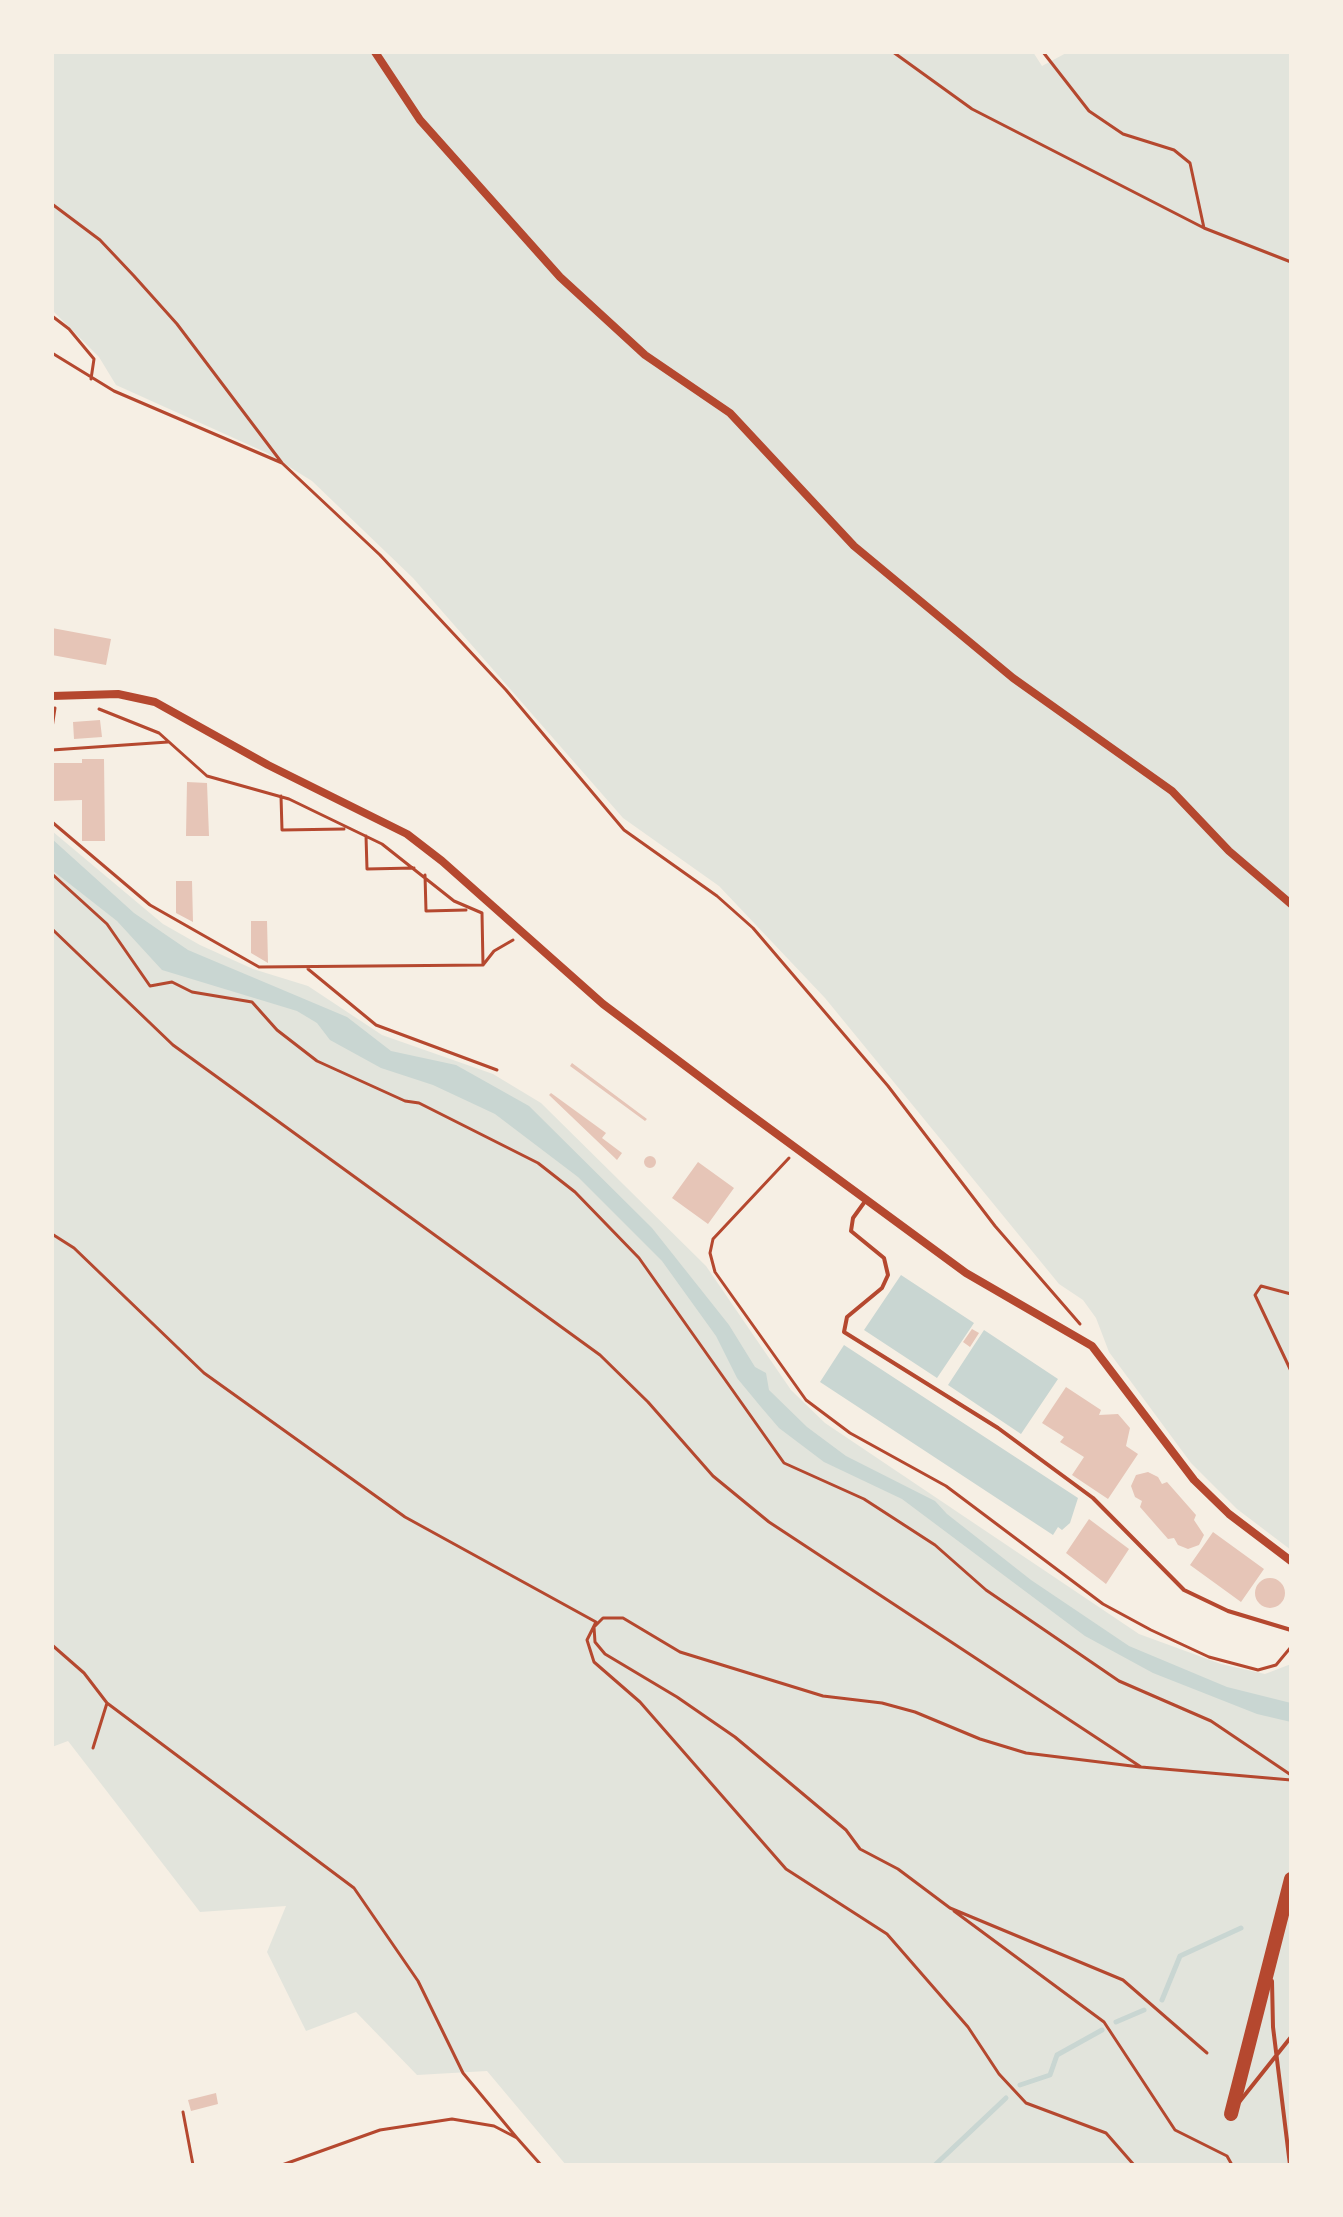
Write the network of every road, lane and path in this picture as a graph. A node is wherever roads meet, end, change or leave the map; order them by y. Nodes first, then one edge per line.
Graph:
1 (375, 52) edge
2 (893, 52) edge
3 (1043, 52) edge
4 (52, 204) edge
5 (1204, 228) junction
6 (1291, 262) edge
7 (52, 316) edge
8 (52, 353) edge
9 (91, 379) junction
10 (282, 463) junction
11 (54, 696) edge
12 (90, 706) dead end
13 (52, 728) edge
14 (169, 742) junction
15 (52, 750) edge
16 (281, 796) junction
17 (52, 822) edge
18 (349, 829) junction
19 (366, 836) junction
20 (416, 868) junction
21 (52, 874) edge
22 (425, 875) junction
23 (1291, 904) edge
24 (470, 910) junction
25 (52, 929) edge
26 (512, 941) dead end
27 (483, 965) junction
28 (308, 969) junction
29 (497, 1070) dead end
30 (796, 1149) junction
31 (866, 1200) junction
32 (52, 1234) edge
33 (1291, 1294) edge
34 (1083, 1339) junction
35 (1291, 1371) edge
36 (1291, 1561) edge
37 (596, 1622) junction
38 (1291, 1630) edge
39 (52, 1645) edge
40 (1291, 1647) edge
41 (107, 1703) junction
42 (93, 1748) dead end
43 (1141, 1767) junction
44 (1291, 1777) edge
45 (1291, 1879) edge
46 (950, 1908) junction
47 (1272, 1953) junction
48 (1291, 2037) edge
49 (1207, 2053) dead end
50 (1276, 2055) junction
51 (183, 2112) dead end
52 (1231, 2114) joint
53 (517, 2138) junction
54 (193, 2165) edge
55 (282, 2165) edge
56 (541, 2165) edge
57 (1134, 2165) edge
58 (1232, 2165) edge
59 (1290, 2165) edge

1 - 23 street
2 - 5 path
3 - 5 path
4 - 10 path
5 - 6 path
7 - 9 path
8 - 9 path
9 - 10 path
10 - 34 path
11 - 13 path
11 - 30 street
12 - 14 path
14 - 15 path
14 - 16 path
16 - 18 path
16 - 18 path
17 - 28 path
18 - 19 path
19 - 20 path
19 - 20 path
20 - 22 path
21 - 44 path
22 - 24 path
22 - 24 path
24 - 27 path
25 - 43 path
26 - 27 path
27 - 28 path
28 - 29 path
30 - 31 street
30 - 40 path
31 - 34 street
31 - 38 lane
32 - 37 path
33 - 35 path
34 - 36 street
37 - 43 path
37 - 46 path
37 - 57 path
39 - 41 path
41 - 42 path
41 - 53 path
43 - 44 path
45 - 47 highway
46 - 49 path
46 - 58 path
47 - 50 lane
47 - 52 highway
48 - 50 lane
50 - 52 lane
50 - 59 lane
51 - 54 path
53 - 55 path
53 - 56 path

